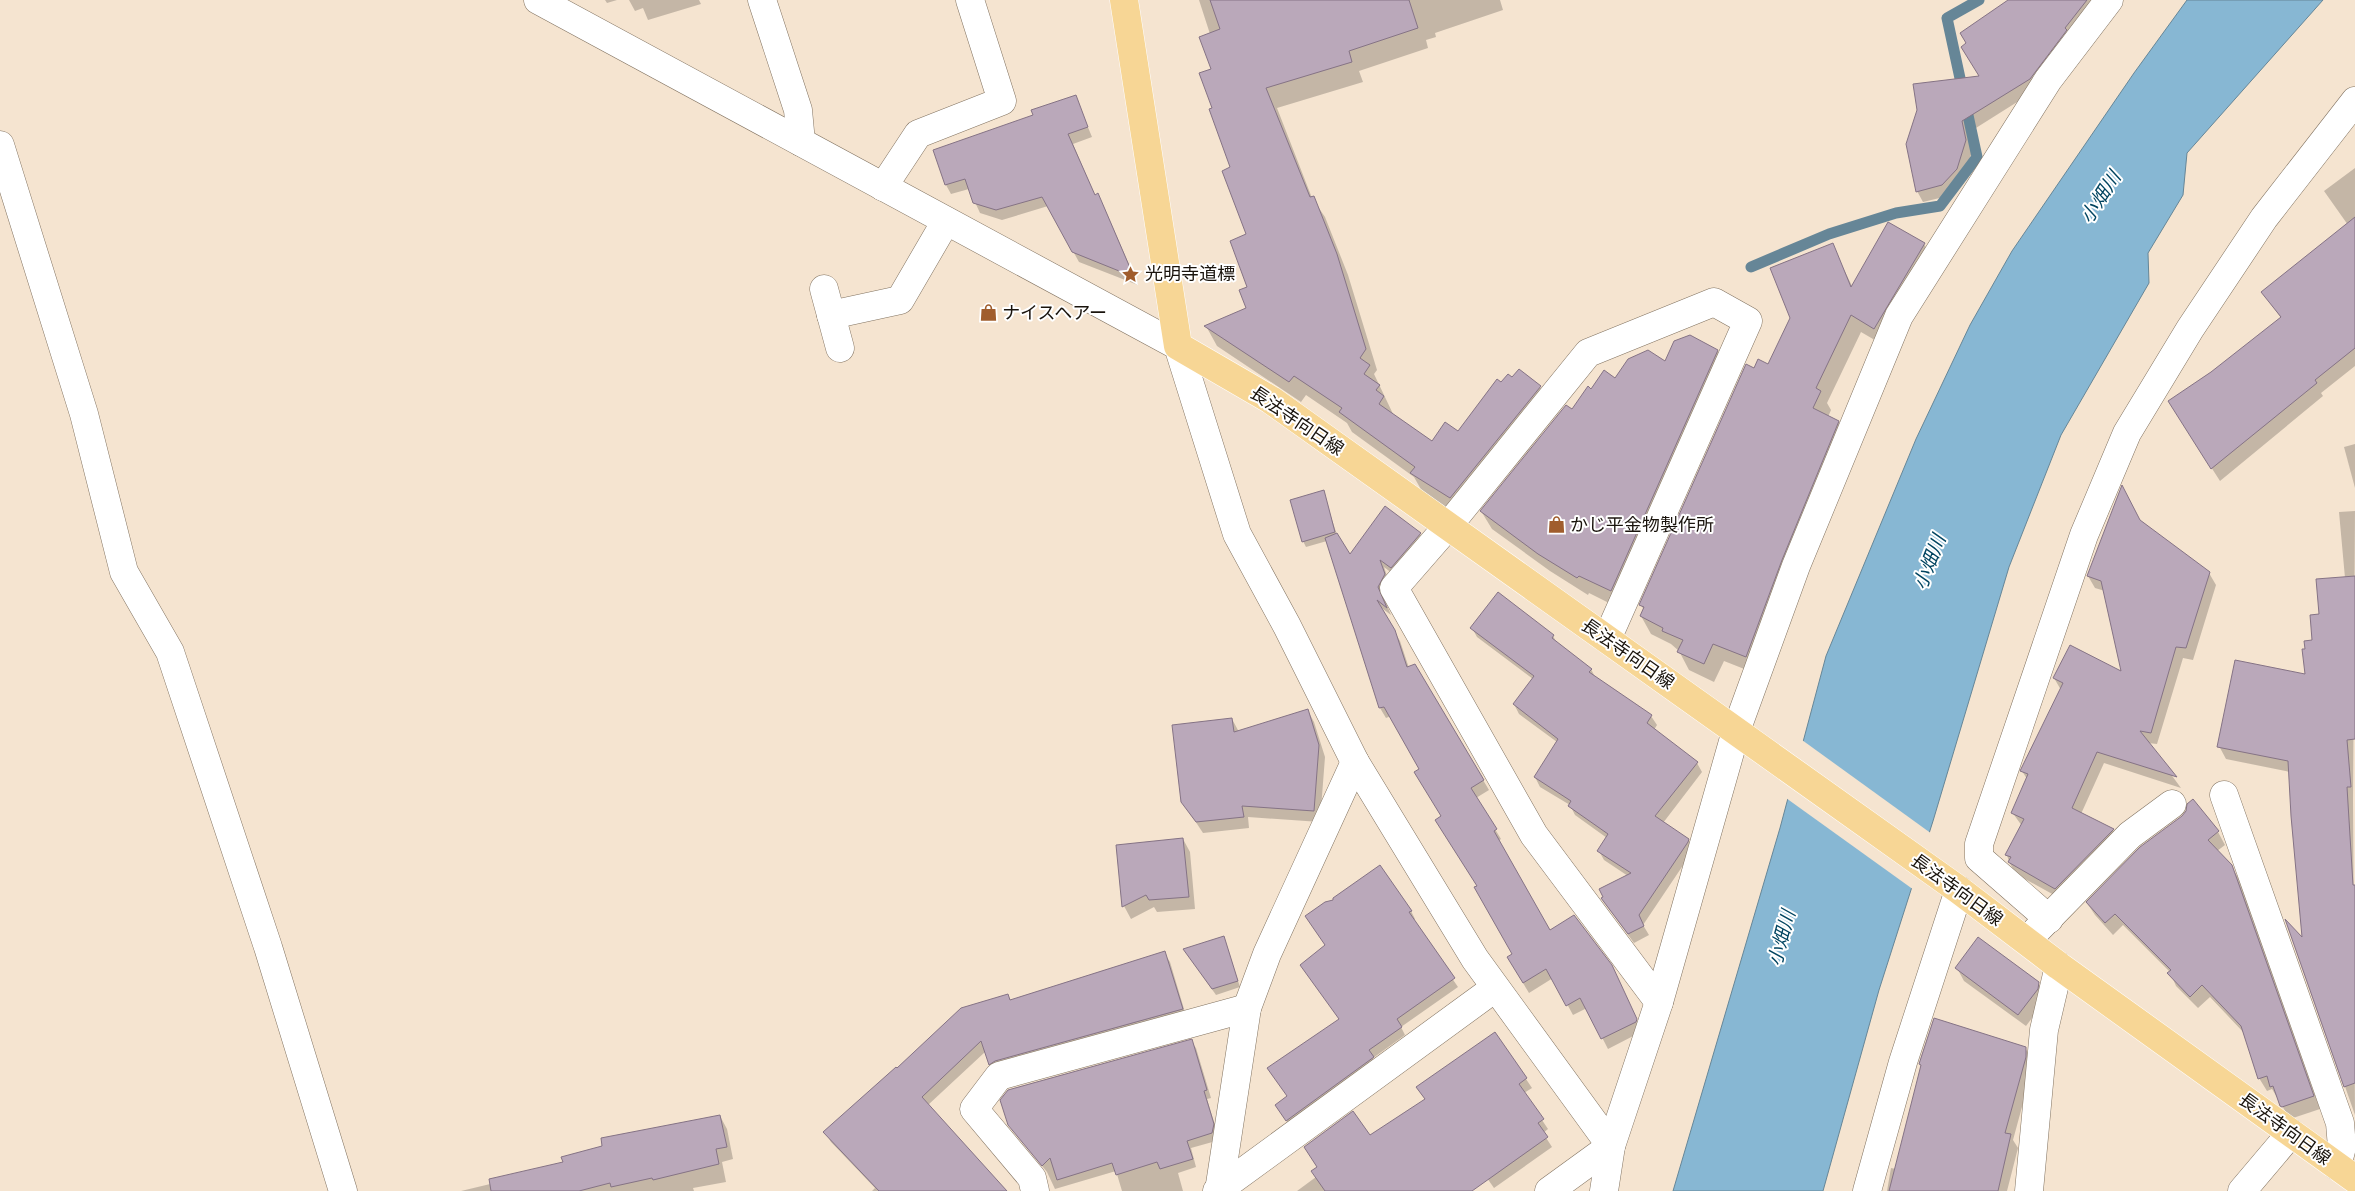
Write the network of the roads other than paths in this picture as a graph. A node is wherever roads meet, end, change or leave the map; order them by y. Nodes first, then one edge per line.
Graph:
1 (762, 0) edge
2 (970, 0) edge
3 (1124, 0) edge
4 (2109, 0) edge
5 (543, 2) edge
6 (2355, 101) edge
7 (801, 142) junction
8 (0, 146) edge
9 (883, 187) junction
10 (946, 221) junction
11 (824, 289) dead end
12 (831, 315) junction
13 (1178, 346) junction
14 (840, 348) dead end
15 (1448, 526) junction
16 (1607, 639) junction
17 (1736, 731) junction
18 (1355, 762) junction
19 (2224, 795) dead end
20 (2172, 804) dead end
21 (1959, 890) junction
22 (2049, 919) junction
23 (2026, 941) junction
24 (2058, 966) junction
25 (1495, 988) junction
26 (1659, 1002) junction
27 (1247, 1008) junction
28 (2291, 1133) junction
29 (1611, 1146) junction
30 (2346, 1173) edge
31 (343, 1191) edge
32 (1035, 1191) edge
33 (1219, 1191) edge
34 (1549, 1191) edge
35 (1604, 1191) edge
36 (1867, 1191) edge
37 (2029, 1191) edge
38 (2242, 1191) edge

1 - 7 street
2 - 9 street
3 - 13 main road
4 - 17 street
5 - 7 street
6 - 22 street
7 - 9 street
8 - 31 street
9 - 10 street
10 - 12 street
10 - 13 street
11 - 12 street
12 - 14 street
13 - 15 main road, 長法寺向日線
13 - 18 street
15 - 16 main road, 長法寺向日線
15 - 16 street
15 - 26 street
16 - 17 main road, 長法寺向日線
17 - 21 main road, 長法寺向日線
17 - 26 street
18 - 25 street
18 - 27 street
19 - 30 street
20 - 22 street
21 - 23 main road, 長法寺向日線
21 - 36 street
22 - 23 street
23 - 24 main road, 長法寺向日線
24 - 28 main road, 長法寺向日線
24 - 37 street
25 - 29 street
25 - 33 street
26 - 29 street
27 - 32 street
27 - 33 street
28 - 30 main road, 長法寺向日線
28 - 38 street
29 - 34 street
29 - 35 street

